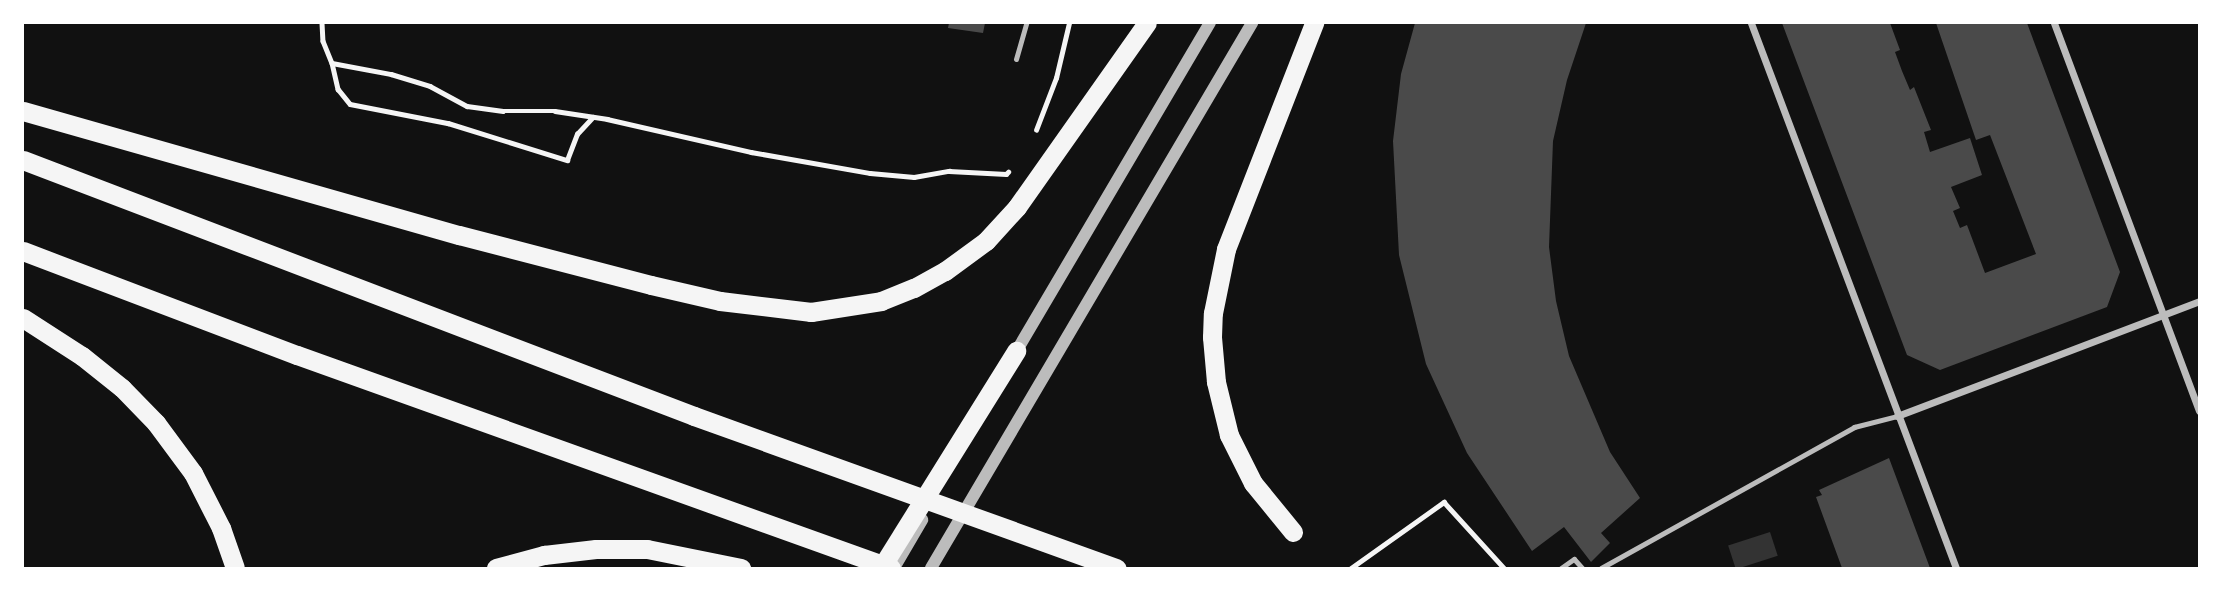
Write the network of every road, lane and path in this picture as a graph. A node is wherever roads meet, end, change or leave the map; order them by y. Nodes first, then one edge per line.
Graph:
1 (322, 23) edge
2 (1026, 23) edge
3 (1069, 23) edge
4 (1147, 23) edge
5 (1210, 23) edge
6 (1252, 23) edge
7 (1314, 23) edge
8 (1751, 23) edge
9 (2054, 23) edge
10 (1016, 59) dead end
11 (332, 63) junction
12 (23, 111) edge
13 (593, 117) junction
14 (1034, 136) dead end
15 (23, 160) edge
16 (1014, 165) dead end
17 (23, 251) edge
18 (2199, 301) edge
19 (2163, 315) junction
20 (23, 318) edge
21 (1016, 351) junction
22 (2199, 411) edge
23 (1897, 416) junction
24 (1293, 533) dead end
25 (235, 568) edge
26 (496, 568) edge
27 (741, 568) edge
28 (881, 568) edge
29 (892, 568) edge
30 (931, 568) edge
31 (1116, 568) edge
32 (1351, 568) edge
33 (1504, 568) edge
34 (1561, 568) edge
35 (1582, 568) edge
36 (1601, 568) edge
37 (1955, 568) edge

1 - 11 path
2 - 10 lane
3 - 14 path
4 - 12 highway
5 - 21 street
6 - 30 street
7 - 24 highway
8 - 23 street
9 - 19 street
11 - 13 path
11 - 13 path
13 - 16 path
15 - 31 highway
17 - 29 highway
18 - 19 street
19 - 22 street
19 - 23 street
20 - 25 highway
21 - 28 highway
21 - 29 street
23 - 36 lane
23 - 37 street
26 - 27 highway
32 - 33 path
34 - 35 lane

